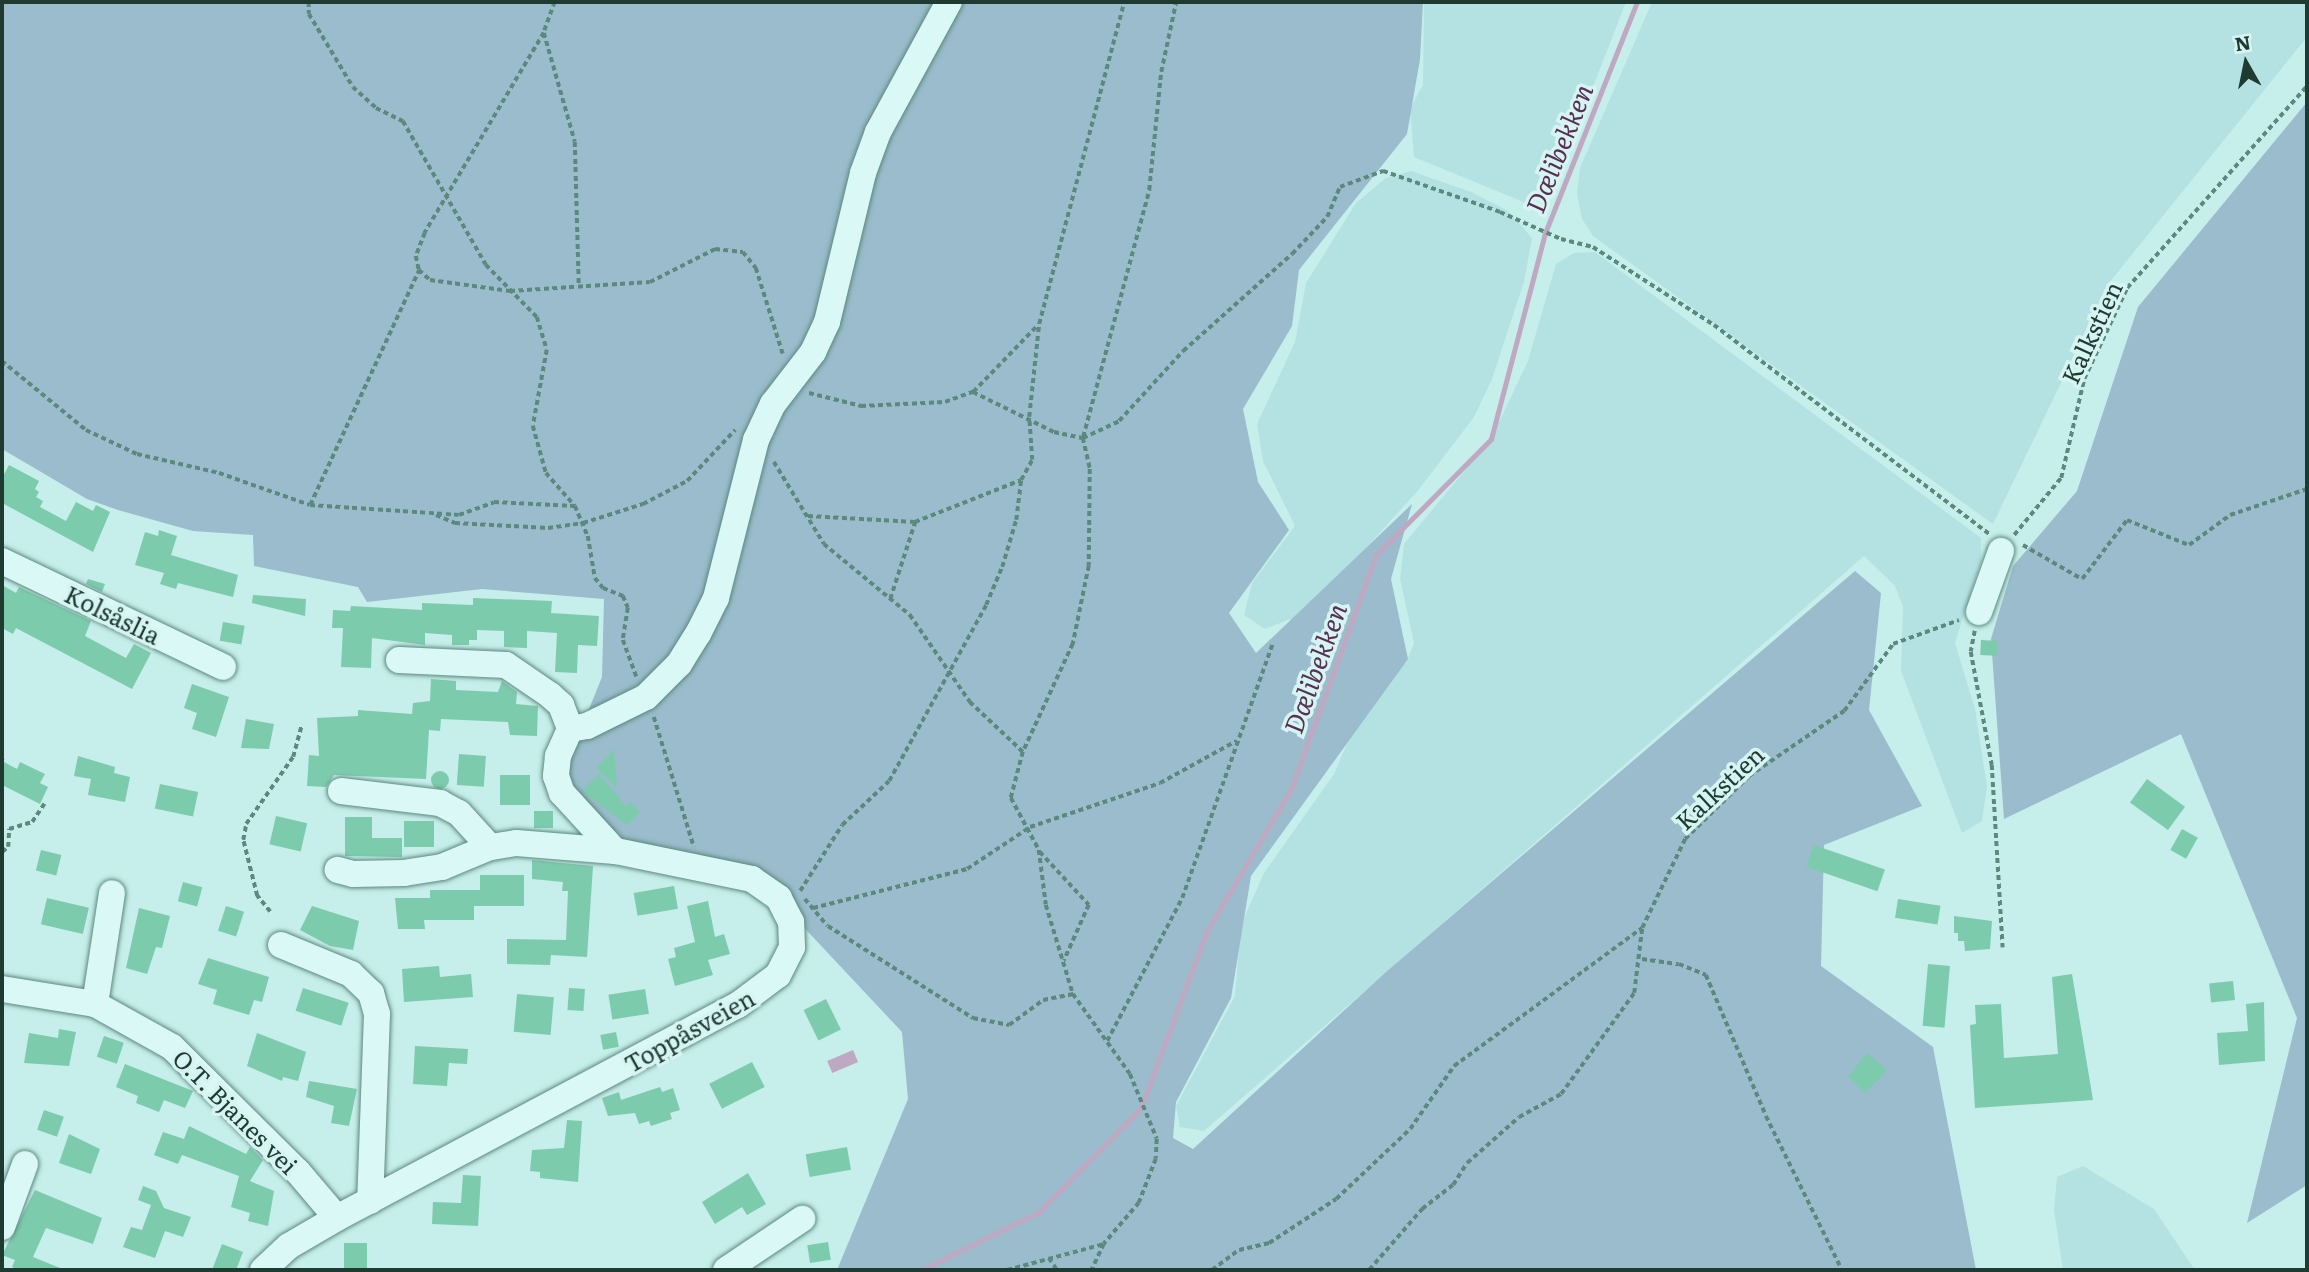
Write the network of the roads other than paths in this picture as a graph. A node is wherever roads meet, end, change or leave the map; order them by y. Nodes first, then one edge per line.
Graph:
1 (949, 2) edge
2 (2007, 544) road end
3 (2, 561) edge
4 (1979, 612) road end
5 (399, 660) dead end
6 (223, 667) dead end
7 (570, 729) junction
8 (341, 791) dead end
9 (490, 847) junction
10 (615, 851) junction
11 (338, 870) dead end
12 (112, 893) dead end
13 (281, 945) dead end
14 (2, 989) edge
15 (95, 1004) junction
16 (26, 1164) dead end
17 (370, 1201) junction
18 (337, 1218) junction
19 (802, 1219) dead end
20 (2, 1227) edge
21 (263, 1270) edge
22 (726, 1270) edge

1 - 7 street
2 - 4 street
3 - 6 street, Kolsåslia
5 - 7 street
7 - 10 street
8 - 9 street
9 - 10 street, Toppåsveien
9 - 11 street, Toppåsveien
10 - 17 street, Toppåsveien
12 - 15 street
13 - 17 street
14 - 15 street, O.T. Bjanes vei
15 - 18 street, O.T. Bjanes vei
16 - 20 street
17 - 18 street, Toppåsveien
18 - 21 street, Toppåsveien
19 - 22 street

